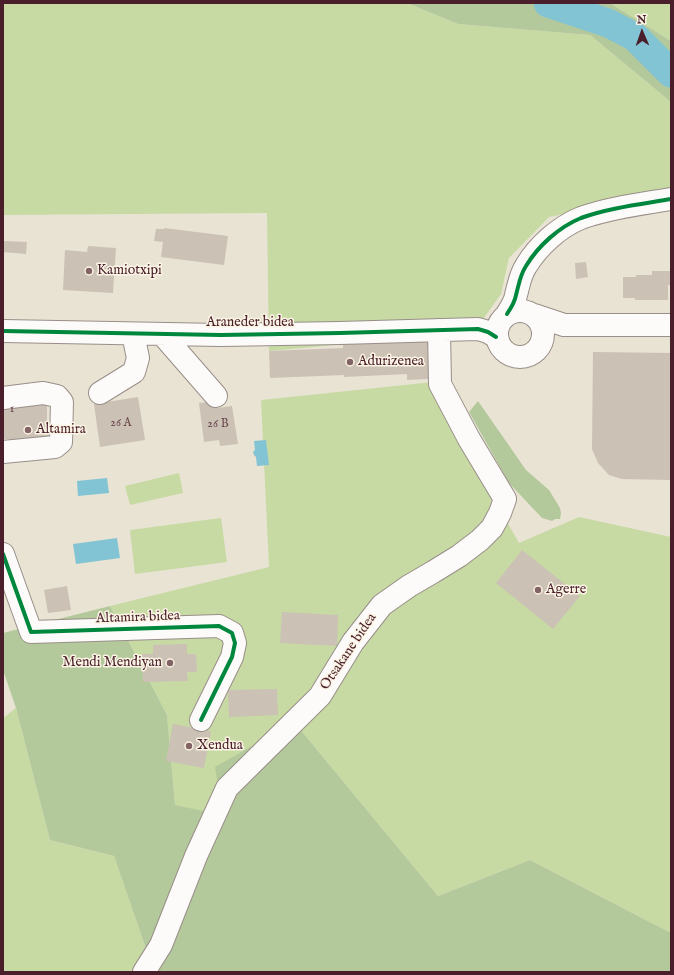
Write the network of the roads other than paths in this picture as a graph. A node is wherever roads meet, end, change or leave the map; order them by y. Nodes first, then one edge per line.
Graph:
1 (671, 199) edge
2 (508, 317) junction
3 (564, 325) junction
4 (671, 325) edge
5 (439, 330) junction
6 (3, 331) edge
7 (133, 334) junction
8 (162, 334) junction
9 (543, 342) junction
10 (100, 393) dead end
11 (216, 396) dead end
12 (3, 398) edge
13 (3, 452) edge
14 (3, 554) edge
15 (201, 720) dead end
16 (144, 972) edge

1 - 2 street
2 - 3 street, Araneder bidea
2 - 5 street, Araneder bidea
2 - 9 street
2 - 9 street
3 - 4 street, Araneder bidea
3 - 9 street
5 - 8 street, Araneder bidea
5 - 16 street, Otsakane bidea
6 - 7 street, Araneder bidea
7 - 8 street, Araneder bidea
7 - 10 street
8 - 11 street
12 - 13 street
14 - 15 street, Altamira bidea

